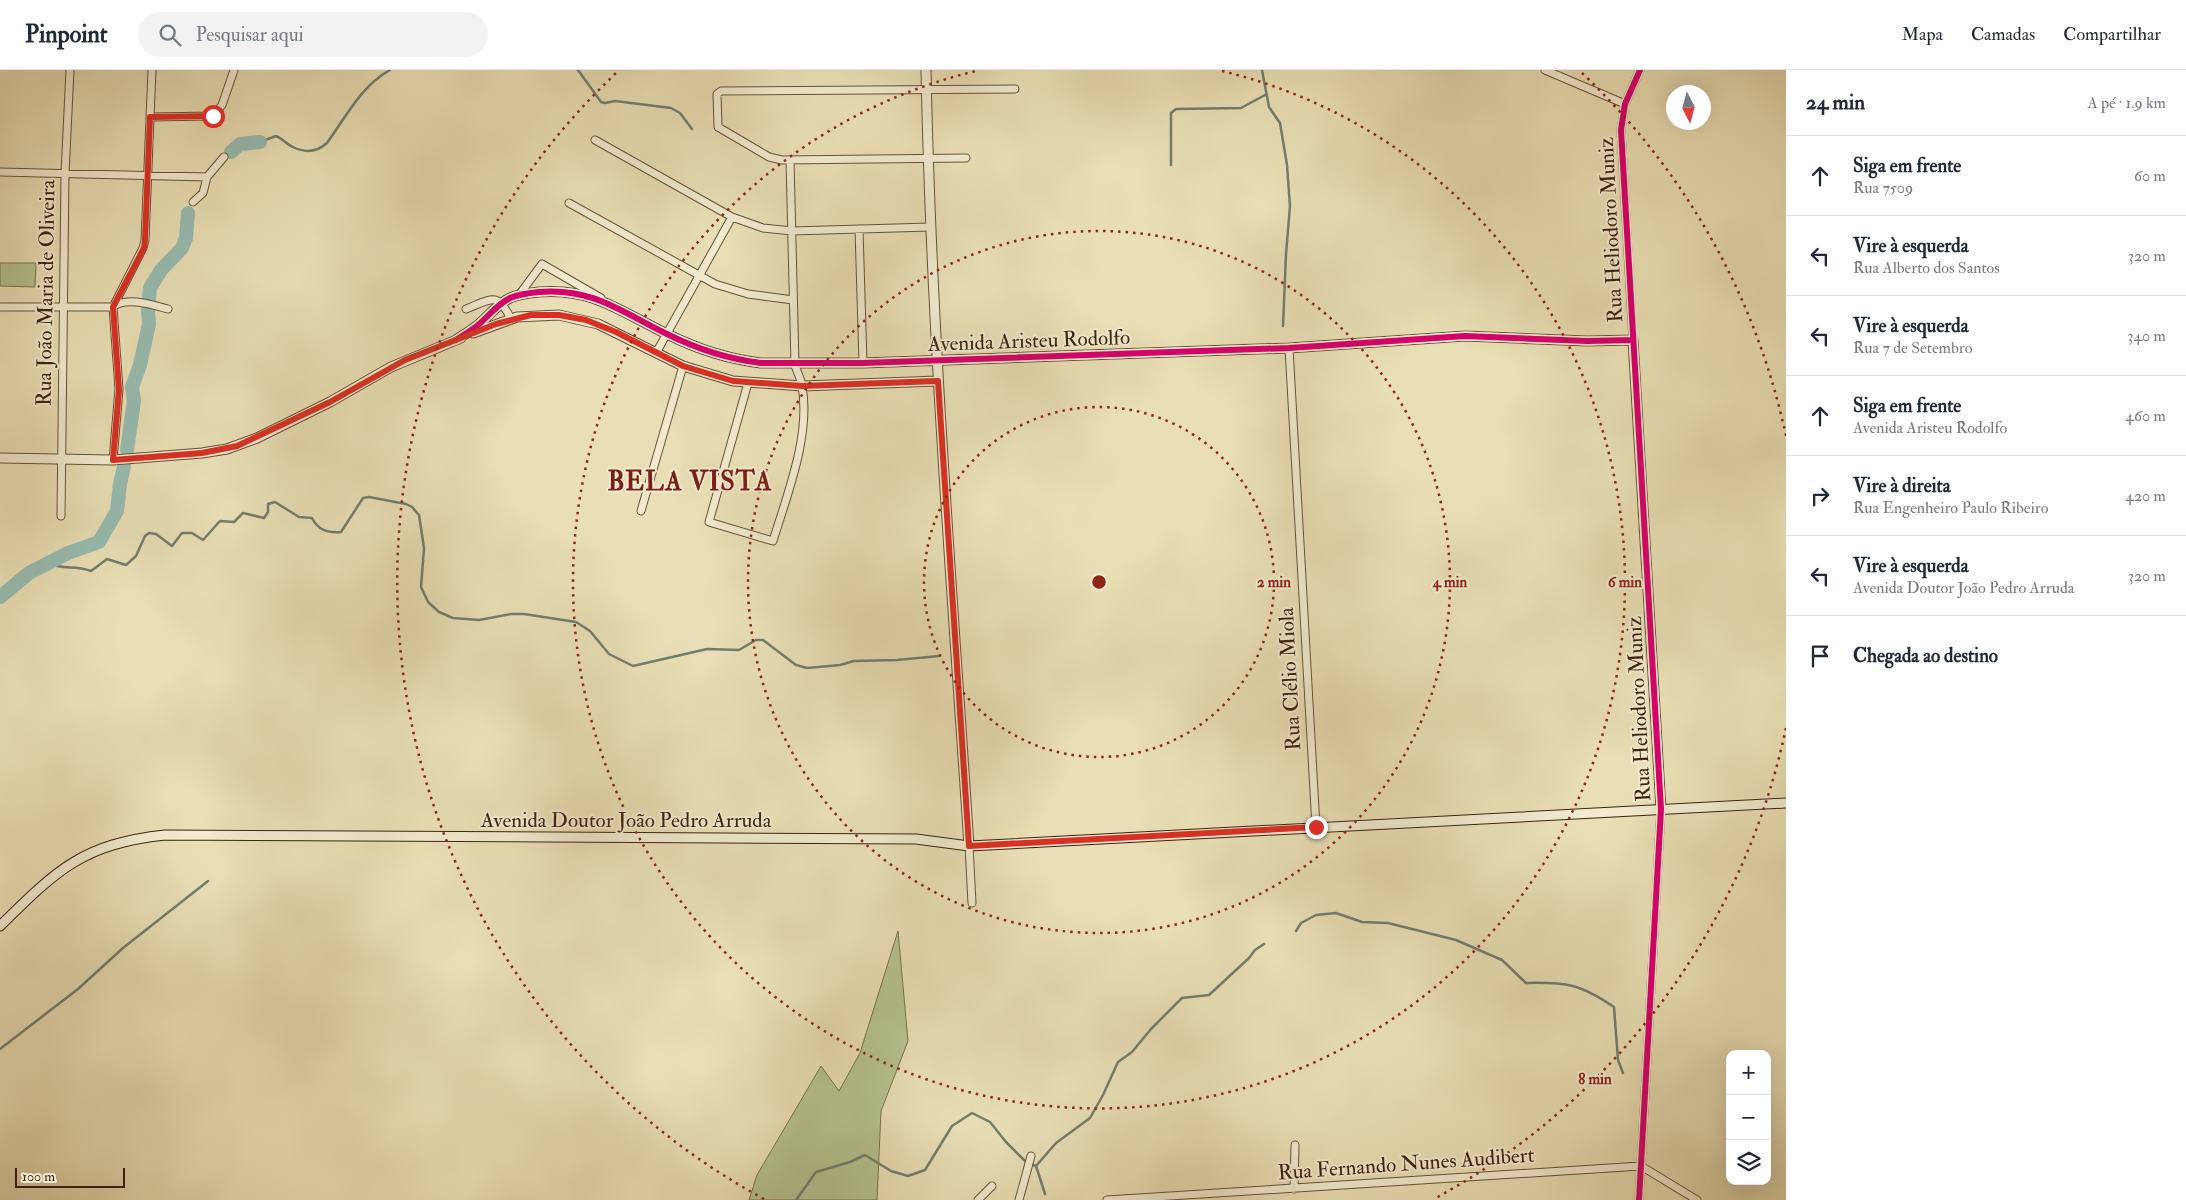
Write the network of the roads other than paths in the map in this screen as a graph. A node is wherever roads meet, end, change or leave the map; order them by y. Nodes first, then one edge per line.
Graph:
1 (70, 70) edge
2 (152, 70) edge
3 (234, 70) edge
4 (926, 70) edge
5 (1545, 70) edge
6 (1640, 70) edge
7 (926, 89) junction
8 (1015, 89) dead end
9 (1625, 104) junction
10 (150, 117) junction
11 (595, 140) dead end
12 (224, 157) dead end
13 (928, 158) junction
14 (966, 158) dead end
15 (790, 160) junction
16 (0, 172) edge
17 (66, 174) junction
18 (147, 176) junction
19 (207, 177) junction
20 (193, 202) dead end
21 (569, 203) dead end
22 (732, 217) junction
23 (930, 227) junction
24 (859, 229) junction
25 (792, 231) junction
26 (699, 276) junction
27 (519, 295) junction
28 (793, 300) junction
29 (503, 302) junction
30 (612, 304) junction
31 (0, 307) edge
32 (64, 307) junction
33 (113, 307) junction
34 (466, 308) dead end
35 (168, 309) dead end
36 (511, 319) junction
37 (666, 334) junction
38 (456, 340) junction
39 (1633, 340) junction
40 (1289, 348) junction
41 (656, 352) junction
42 (937, 360) junction
43 (863, 363) junction
44 (794, 364) junction
45 (683, 366) junction
46 (938, 381) junction
47 (748, 383) junction
48 (802, 386) junction
49 (0, 458) edge
50 (62, 460) junction
51 (113, 460) junction
52 (641, 511) dead end
53 (61, 516) dead end
54 (1786, 803) edge
55 (1661, 809) junction
56 (1316, 827) junction
57 (969, 846) junction
58 (972, 903) dead end
59 (0, 926) edge
60 (1296, 1146) dead end
61 (1031, 1156) dead end
62 (1641, 1166) junction
63 (992, 1186) dead end
64 (1294, 1189) junction
65 (978, 1200) edge
66 (1019, 1200) edge
67 (1108, 1200) edge
68 (1640, 1200) edge
69 (1697, 1200) edge

1 - 17 street, Rua João Maria de Oliveira
2 - 10 street
3 - 10 street
4 - 7 street
5 - 9 street
6 - 9 street, Rua Heliodoro Muniz
7 - 8 street
7 - 13 street
7 - 15 street
9 - 39 street, Rua Heliodoro Muniz
10 - 18 street
11 - 22 street
12 - 19 street
13 - 14 street
13 - 15 street
13 - 23 street
15 - 25 street
16 - 17 street
17 - 18 street
17 - 32 street, Rua João Maria de Oliveira
18 - 19 street
18 - 33 street
19 - 20 street
21 - 26 street
22 - 25 street
22 - 26 street
23 - 24 street
23 - 42 street
24 - 25 street
24 - 43 street
25 - 28 street
26 - 28 street
26 - 37 street
27 - 29 street, Avenida Aristeu Rodolfo
27 - 30 street, Avenida Aristeu Rodolfo
27 - 30 street
28 - 44 street
29 - 34 street
29 - 36 street
29 - 38 street, Avenida Aristeu Rodolfo
30 - 37 street, Avenida Aristeu Rodolfo
31 - 32 street
32 - 33 street
32 - 50 street, Rua João Maria de Oliveira
33 - 35 street
33 - 51 street
36 - 38 street, Avenida Aristeu Rodolfo
36 - 41 street, Avenida Aristeu Rodolfo
37 - 41 street
37 - 44 street, Avenida Aristeu Rodolfo
38 - 51 street
39 - 40 street, Avenida Aristeu Rodolfo
39 - 55 street, Rua Heliodoro Muniz
40 - 42 street, Avenida Aristeu Rodolfo
40 - 56 street, Rua Clélio Miola
41 - 45 street, Avenida Aristeu Rodolfo
42 - 43 street, Avenida Aristeu Rodolfo
42 - 46 street
43 - 44 street, Avenida Aristeu Rodolfo
44 - 48 street
45 - 47 street, Avenida Aristeu Rodolfo
45 - 52 street
46 - 48 street, Avenida Aristeu Rodolfo
46 - 57 street
47 - 48 street, Avenida Aristeu Rodolfo
47 - 48 street
49 - 50 street
50 - 51 street
50 - 53 street, Rua João Maria de Oliveira
54 - 55 street, Avenida Doutor João Pedro Arruda
55 - 56 street, Avenida Doutor João Pedro Arruda
55 - 62 street, Rua Heliodoro Muniz
56 - 57 street, Avenida Doutor João Pedro Arruda
57 - 58 street
57 - 59 street, Avenida Doutor João Pedro Arruda
60 - 64 street
61 - 66 street
62 - 64 street, Rua Fernando Nunes Audibert
62 - 68 street, Rua Heliodoro Muniz
62 - 69 street
63 - 65 street
64 - 67 street, Rua Fernando Nunes Audibert

